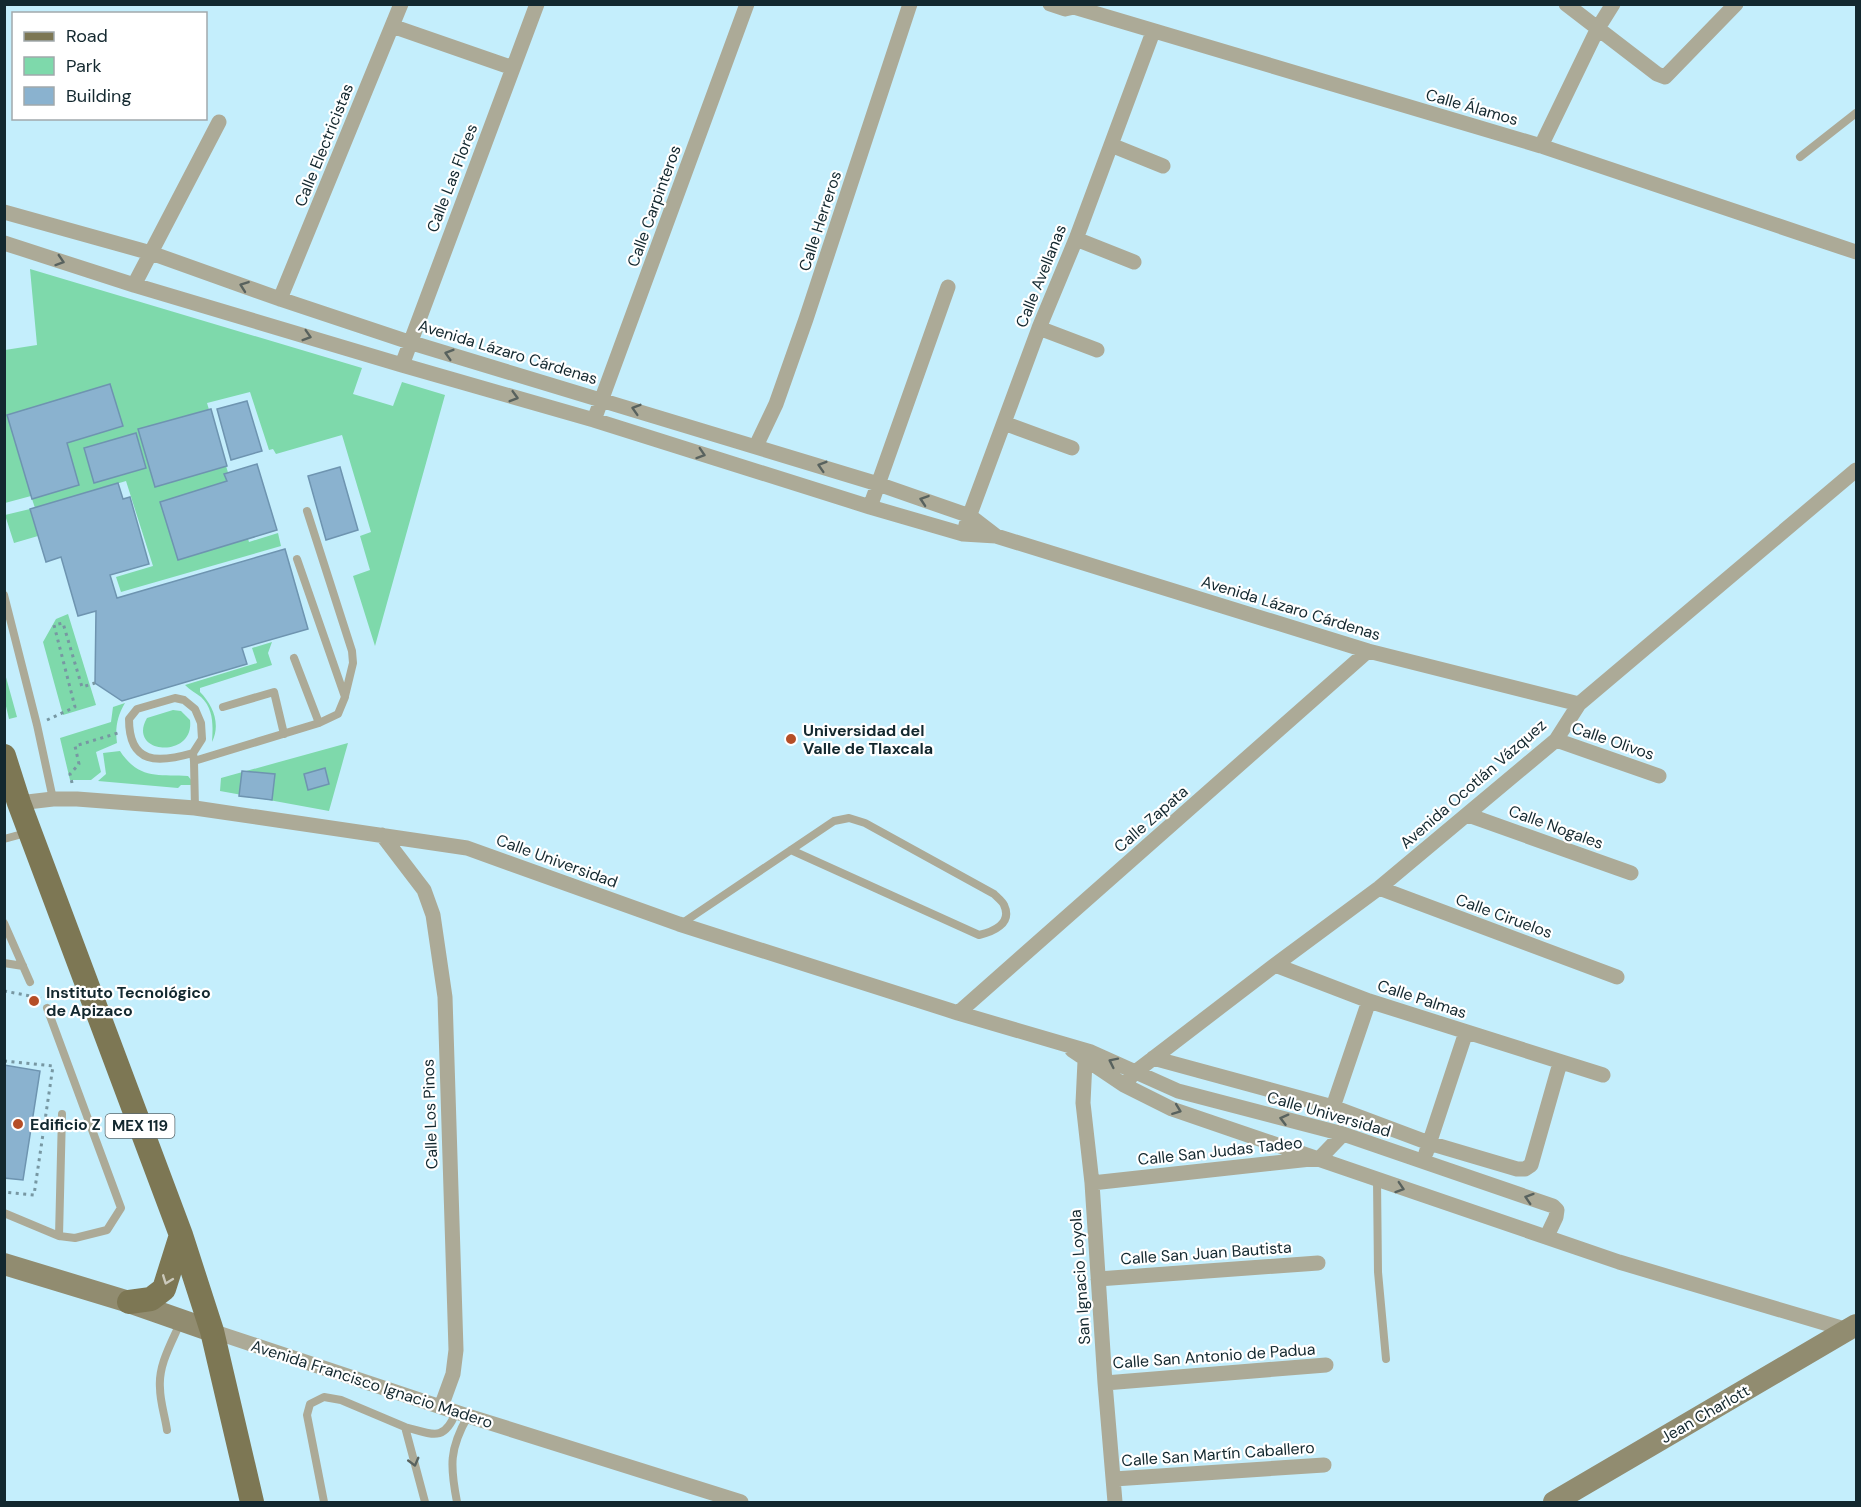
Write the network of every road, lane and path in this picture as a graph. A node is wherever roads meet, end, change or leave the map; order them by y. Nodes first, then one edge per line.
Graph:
1 (401, 4) edge
2 (537, 4) edge
3 (747, 4) edge
4 (910, 4) edge
5 (1050, 4) edge
6 (1566, 4) edge
7 (1612, 4) edge
8 (1736, 4) edge
9 (1073, 6) edge
10 (392, 26) junction
11 (1598, 28) junction
12 (1153, 32) junction
13 (513, 68) junction
14 (1857, 113) edge
15 (219, 122) dead end
16 (1111, 145) junction
17 (1541, 146) junction
18 (1800, 157) dead end
19 (1163, 166) dead end
20 (4, 212) edge
21 (1076, 239) junction
22 (4, 243) edge
23 (1857, 252) edge
24 (150, 253) junction
25 (1134, 262) dead end
26 (134, 285) junction
27 (948, 287) dead end
28 (280, 299) junction
29 (1039, 328) junction
30 (409, 342) junction
31 (1097, 350) dead end
32 (402, 365) junction
33 (601, 399) junction
34 (594, 420) junction
35 (1004, 423) junction
36 (756, 446) junction
37 (1072, 448) dead end
38 (1857, 470) edge
39 (878, 484) junction
40 (870, 507) junction
41 (307, 511) dead end
42 (970, 516) junction
43 (963, 534) junction
44 (996, 536) junction
45 (297, 559) dead end
46 (4, 595) edge
47 (1368, 651) junction
48 (294, 658) dead end
49 (94, 683) dead end
50 (345, 697) junction
51 (1579, 704) junction
52 (224, 707) dead end
53 (319, 723) junction
54 (38, 725) junction
55 (129, 730) junction
56 (284, 734) junction
57 (1556, 740) junction
58 (4, 756) edge
59 (194, 757) junction
60 (1659, 776) dead end
61 (53, 799) junction
62 (77, 799) junction
63 (19, 803) junction
64 (195, 808) junction
65 (1468, 815) junction
66 (30, 832) junction
67 (382, 834) junction
68 (4, 839) edge
69 (791, 850) junction
70 (1631, 873) dead end
71 (1379, 888) junction
72 (4, 923) edge
73 (679, 924) junction
74 (4, 963) edge
75 (1275, 965) junction
76 (24, 966) junction
77 (1617, 977) dead end
78 (30, 982) dead end
79 (4, 991) edge
80 (44, 998) dead end
81 (1369, 1001) junction
82 (47, 1008) dead end
83 (958, 1014) junction
84 (1466, 1032) junction
85 (1088, 1056) junction
86 (1153, 1058) junction
87 (4, 1061) edge
88 (1560, 1063) junction
89 (1604, 1075) dead end
90 (1129, 1079) junction
91 (1333, 1107) junction
92 (62, 1114) dead end
93 (1343, 1134) junction
94 (1429, 1143) junction
95 (1320, 1158) junction
96 (1423, 1162) junction
97 (1377, 1180) junction
98 (1092, 1183) junction
99 (4, 1192) edge
100 (4, 1213) edge
101 (181, 1235) junction
102 (59, 1236) junction
103 (1548, 1236) junction
104 (1318, 1263) dead end
105 (4, 1264) edge
106 (1098, 1279) junction
107 (129, 1302) junction
108 (182, 1320) junction
109 (1852, 1327) edge
110 (212, 1331) junction
111 (1386, 1359) dead end
112 (1326, 1365) dead end
113 (1104, 1383) junction
114 (441, 1407) junction
115 (462, 1414) junction
116 (405, 1427) junction
117 (167, 1430) dead end
118 (1324, 1465) dead end
119 (1114, 1479) junction
120 (252, 1503) edge
121 (324, 1503) edge
122 (425, 1503) edge
123 (457, 1503) edge
124 (741, 1503) edge
125 (1115, 1503) edge
126 (1554, 1503) edge

1 - 10 street, Calle Electricistas
2 - 13 street, Calle Las Flores
3 - 33 street, Calle Carpinteros
4 - 36 street, Calle Herreros
5 - 9 street, Calle Álamos
6 - 11 street
7 - 11 street
8 - 11 street
9 - 12 street, Calle Álamos
10 - 13 street
10 - 28 street, Calle Electricistas
11 - 17 street
12 - 16 street, Calle Avellanas
12 - 17 street, Calle Álamos
13 - 30 street, Calle Las Flores
14 - 18 lane
15 - 24 street
16 - 19 street
16 - 21 street, Calle Avellanas
17 - 23 street, Calle Álamos
20 - 24 street, Avenida Lázaro Cárdenas
21 - 25 street
21 - 29 street, Calle Avellanas
22 -> 26 street, Avenida Lázaro Cárdenas
24 - 26 street
28 -> 24 street, Avenida Lázaro Cárdenas
26 -> 32 street, Avenida Lázaro Cárdenas
27 - 39 street
28 - 30 street, Avenida Lázaro Cárdenas
29 - 31 street
29 - 35 street, Calle Avellanas
30 - 32 street, Calle Las Flores
33 -> 30 street, Avenida Lázaro Cárdenas
32 -> 34 street, Avenida Lázaro Cárdenas
33 - 34 street, Calle Carpinteros
36 -> 33 street, Avenida Lázaro Cárdenas
34 -> 40 street, Avenida Lázaro Cárdenas
35 - 37 street
35 - 42 street, Calle Avellanas
39 -> 36 street, Avenida Lázaro Cárdenas
38 - 51 street, Avenida Ocotlán Vázquez
39 - 40 street
42 -> 39 street, Avenida Lázaro Cárdenas
40 - 43 street, Avenida Lázaro Cárdenas
41 - 50 lane
42 - 43 street, Calle Avellanas
42 - 44 street, Avenida Lázaro Cárdenas
43 - 44 street, Avenida Lázaro Cárdenas
44 - 47 street, Avenida Lázaro Cárdenas
45 - 50 lane
46 - 54 lane
47 - 51 street, Avenida Lázaro Cárdenas
47 - 83 street, Calle Zapata
48 - 53 lane
49 - 54 path
50 - 53 lane
51 - 57 street, Avenida Ocotlán Vázquez
52 - 56 lane
53 - 56 lane
54 - 61 lane
55 - 59 lane
55 - 59 lane
55 - 62 path
56 - 59 lane
57 - 60 street, Calle Olivos
57 - 65 street, Avenida Ocotlán Vázquez
58 - 63 main road, MEX 119
59 - 64 lane
61 - 62 street, Calle Universidad
61 - 63 street, Calle Universidad
62 - 64 street, Calle Universidad
63 - 66 main road, MEX 119
64 - 67 street, Calle Universidad
65 - 70 street, Calle Nogales
65 - 71 street, Avenida Ocotlán Vázquez
66 - 68 lane
66 - 101 main road, MEX 119
67 - 73 street, Calle Universidad
67 - 114 street, Calle Los Pinos
69 - 69 lane
69 - 73 lane
71 - 75 street, Avenida Ocotlán Vázquez
71 - 77 street, Calle Ciruelos
72 - 76 lane
73 - 83 street, Calle Universidad
74 - 76 lane
75 - 81 street, Calle Palmas
75 - 86 street, Avenida Ocotlán Vázquez
76 - 78 lane
79 - 80 path
81 - 84 street, Calle Palmas
81 - 91 street
82 - 102 lane
83 - 85 street, Calle Universidad
84 - 88 street, Calle Palmas
84 - 94 street
85 - 90 street, Calle Universidad
85 - 98 street, San Ignacio Loyola
86 - 90 street, Avenida Ocotlán Vázquez
86 - 91 street
87 - 99 path
88 - 89 street, Calle Palmas
88 - 94 street
93 -> 90 street, Calle Universidad
90 -> 95 street, Calle Universidad
91 - 94 street
92 - 102 lane
93 - 95 street, Calle San Judas Tadeo
93 - 96 street, Calle Universidad
94 - 96 street
95 - 97 street, Calle Universidad
95 - 98 street, Calle San Judas Tadeo
103 -> 96 street, Calle Universidad
97 -> 103 street, Calle Universidad
97 - 111 lane
98 - 106 street, San Ignacio Loyola
100 - 102 lane
101 -> 107 main road
101 - 110 main road, MEX 119
103 - 109 street, Calle Universidad
104 - 106 street, Calle San Juan Bautista
105 - 107 street, Avenida Francisco Ignacio Madero
106 - 113 street, San Ignacio Loyola
107 - 108 street, Avenida Francisco Ignacio Madero
108 - 110 street, Avenida Francisco Ignacio Madero
108 - 117 lane
109 - 126 street, Jean Charlott
110 - 114 street, Avenida Francisco Ignacio Madero
110 - 120 main road, MEX 119
112 - 113 street, Calle San Antonio de Padua
113 - 119 street, San Ignacio Loyola
114 - 115 street, Avenida Francisco Ignacio Madero
115 - 116 lane
115 - 123 lane
115 - 124 street, Avenida Francisco Ignacio Madero
116 - 121 lane
116 -> 122 lane
118 - 119 street, Calle San Martín Caballero
119 - 125 street, San Ignacio Loyola

